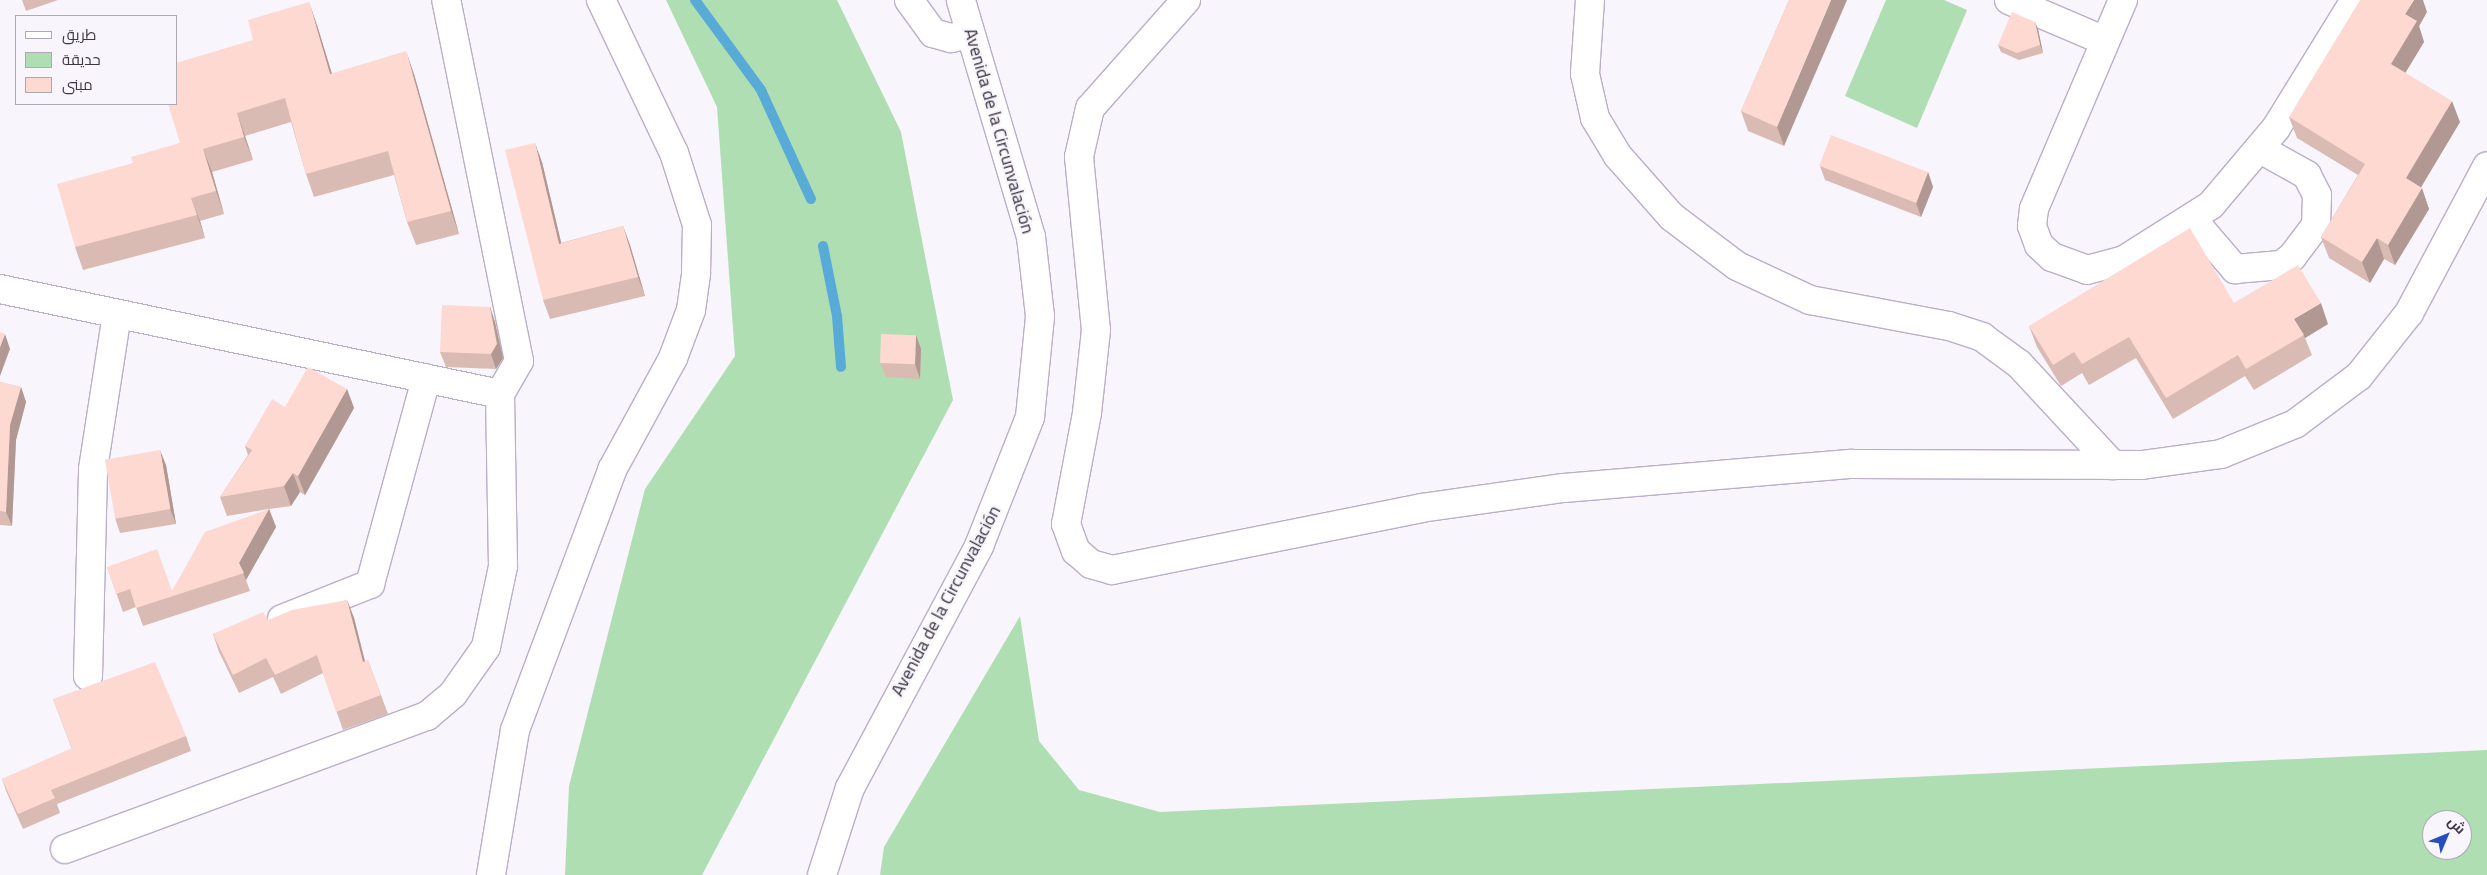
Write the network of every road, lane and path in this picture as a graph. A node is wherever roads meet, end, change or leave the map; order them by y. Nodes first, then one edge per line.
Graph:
1 (446, 0) edge
2 (601, 0) edge
3 (909, 0) edge
4 (961, 0) edge
5 (1186, 0) edge
6 (1590, 0) edge
7 (2009, 0) edge
8 (2123, 0) edge
9 (2355, 0) edge
10 (970, 34) junction
11 (2106, 41) junction
12 (2260, 149) junction
13 (2487, 166) edge
14 (2193, 220) junction
15 (0, 289) edge
16 (117, 314) junction
17 (426, 379) junction
18 (500, 394) junction
19 (2113, 465) junction
20 (280, 619) edge
21 (88, 676) dead end
22 (65, 849) dead end
23 (491, 875) edge
24 (822, 875) edge

1 - 18 street
2 - 23 street
3 - 10 street
4 - 10 street, Avenida de la Circunvalación
5 - 19 street
6 - 19 street
7 - 11 street
8 - 11 street
9 - 12 street
10 - 24 street, Avenida de la Circunvalación
11 - 14 street
12 - 14 street
12 - 14 street
13 - 19 street
15 - 16 street
16 - 17 street
16 - 21 street
17 - 18 street
17 - 20 street
18 - 22 street

